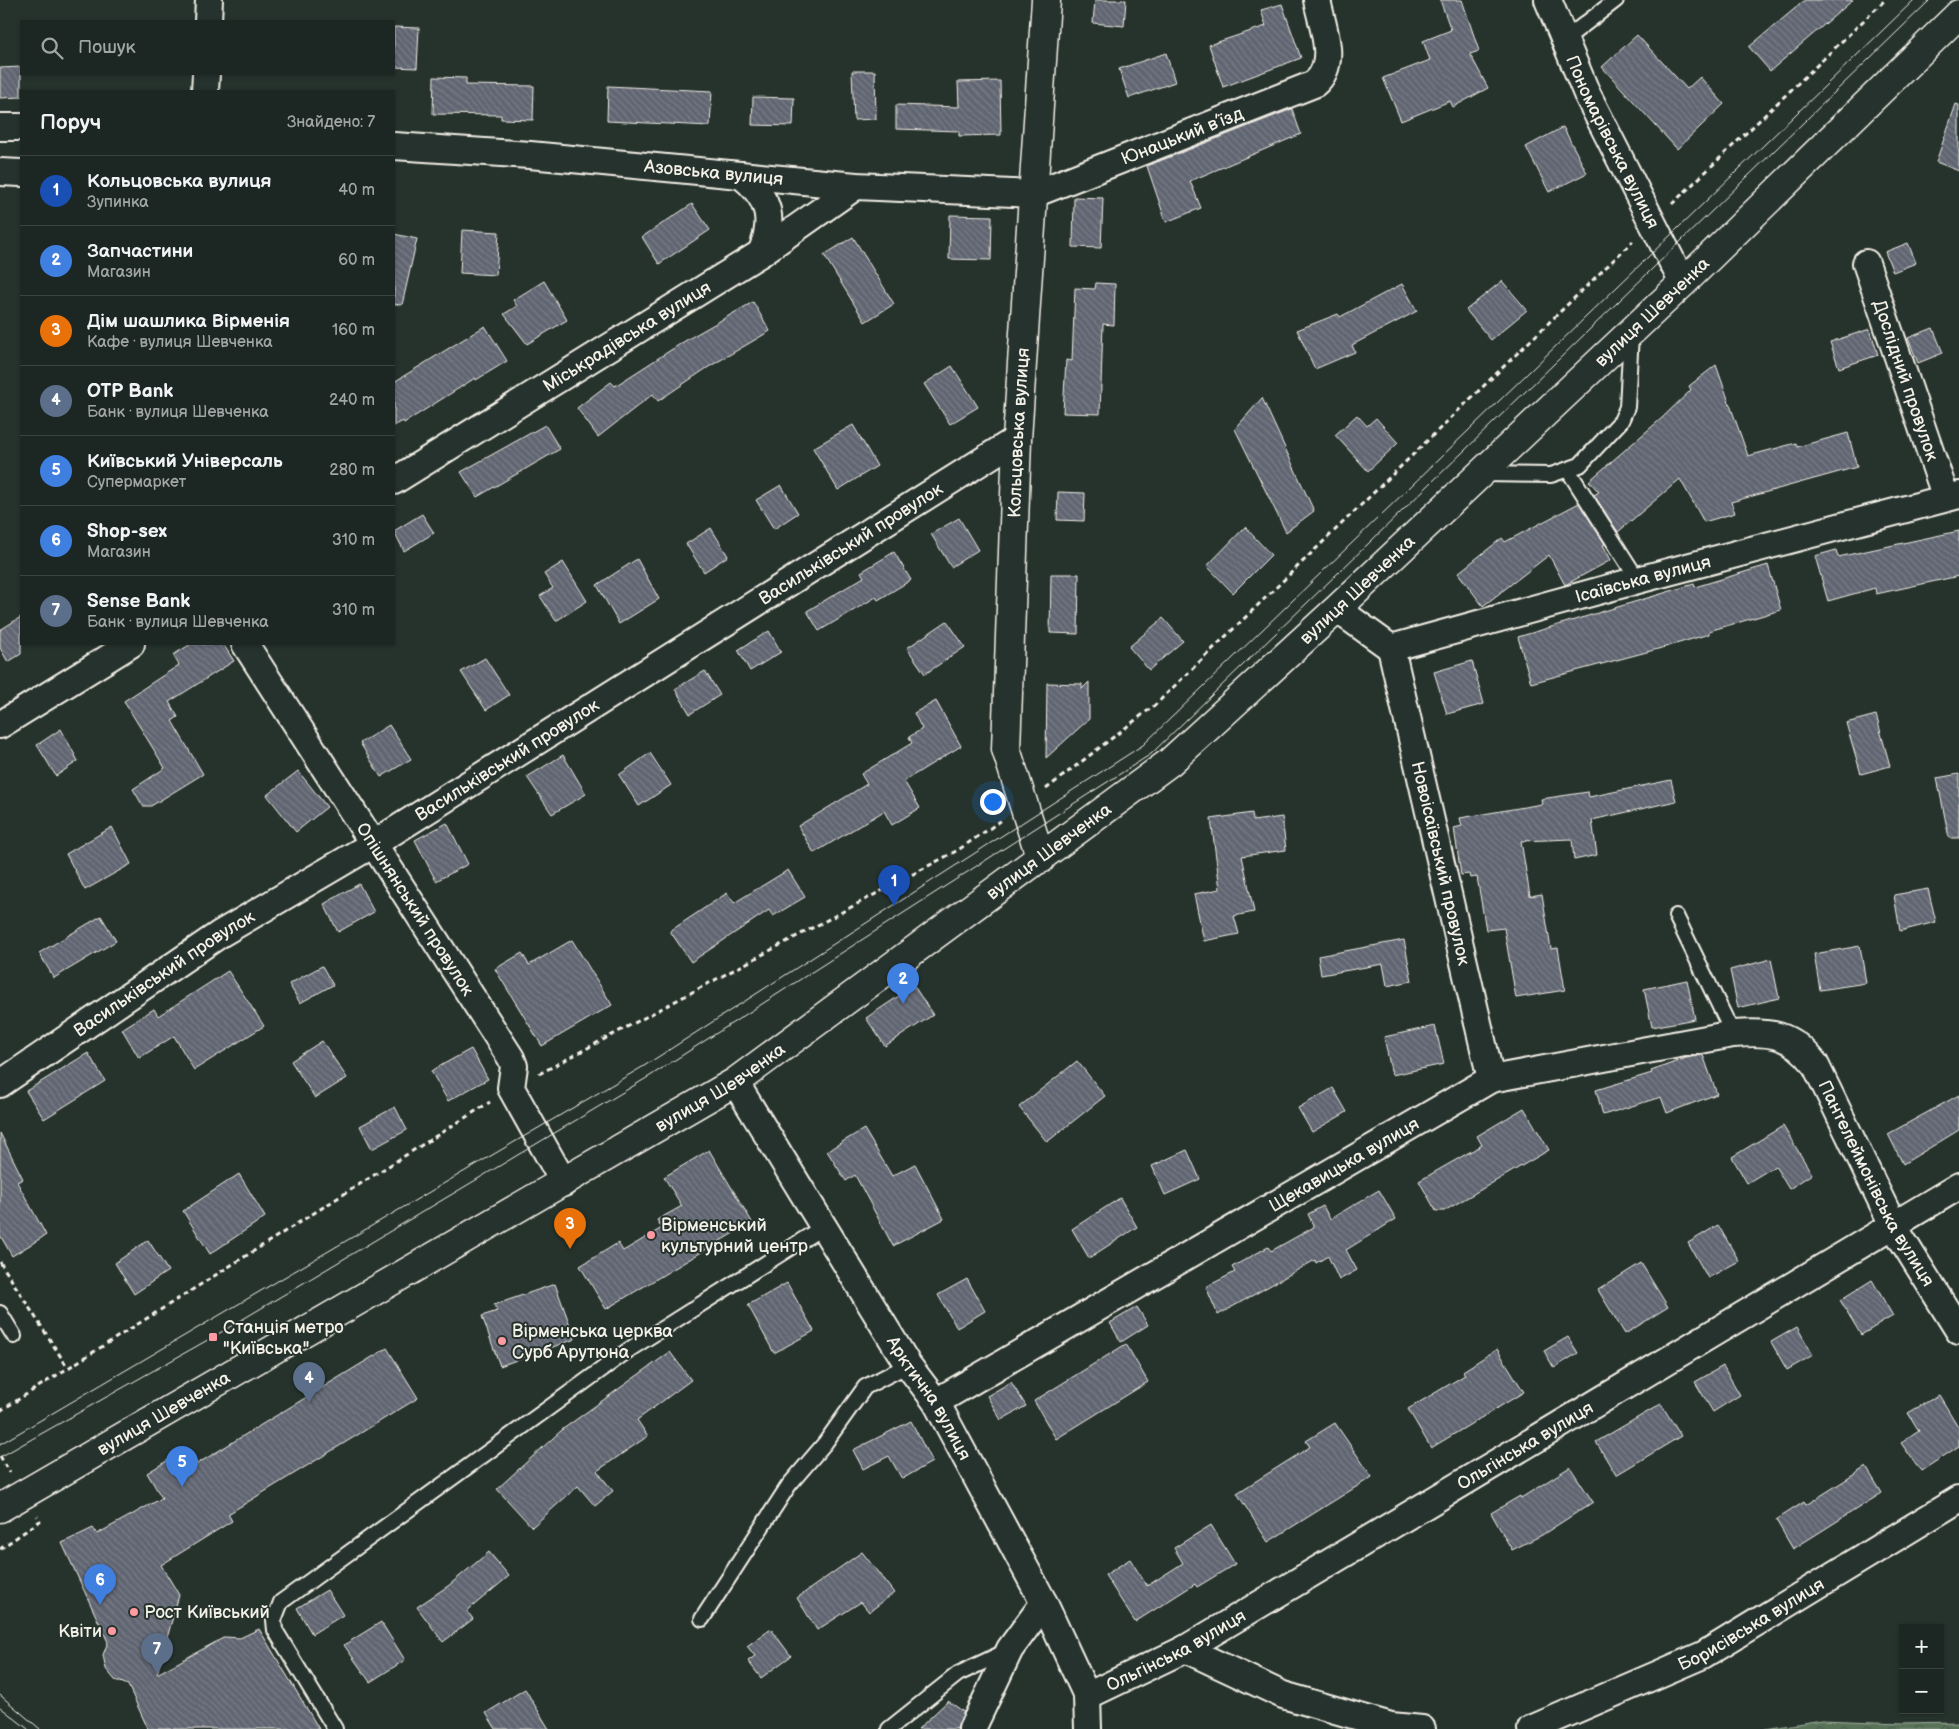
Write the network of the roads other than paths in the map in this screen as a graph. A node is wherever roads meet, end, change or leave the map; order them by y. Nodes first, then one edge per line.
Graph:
1 (210, 0) edge
2 (1046, 0) edge
3 (1317, 0) edge
4 (1548, 0) edge
5 (1616, 0) edge
6 (1959, 14) edge
7 (208, 20) edge
8 (1564, 40) junction
9 (206, 75) edge
10 (205, 90) edge
11 (0, 127) edge
12 (20, 128) edge
13 (395, 146) edge
14 (0, 172) edge
15 (20, 173) edge
16 (741, 175) junction
17 (856, 186) junction
18 (1034, 194) junction
19 (761, 253) junction
20 (1866, 263) dead end
21 (1683, 283) junction
22 (1631, 332) junction
23 (1017, 439) junction
24 (1568, 470) junction
25 (1481, 474) junction
26 (395, 480) edge
27 (1953, 497) edge
28 (1638, 580) junction
29 (1337, 609) junction
30 (129, 645) edge
31 (246, 645) edge
32 (1392, 648) junction
33 (0, 726) edge
34 (375, 843) junction
35 (1041, 859) junction
36 (1676, 916) dead end
37 (1733, 1034) junction
38 (1789, 1039) joint
39 (1490, 1079) junction
40 (734, 1082) junction
41 (0, 1084) edge
42 (564, 1183) junction
43 (1959, 1186) edge
44 (1893, 1225) junction
45 (823, 1227) junction
46 (0, 1312) edge
47 (1959, 1331) edge
48 (14, 1336) dead end
49 (908, 1365) junction
50 (936, 1402) junction
51 (1959, 1499) edge
52 (0, 1508) edge
53 (1044, 1603) junction
54 (702, 1619) dead end
55 (1010, 1649) junction
56 (1185, 1649) junction
57 (1087, 1696) junction
58 (335, 1729) edge
59 (889, 1729) edge
60 (972, 1729) edge
61 (1088, 1729) edge
62 (1422, 1729) edge
63 (1531, 1729) edge

1 - 7 street
2 - 18 main road, Кольцовська вулиця
3 - 18 street, Юнацький в’їзд
4 - 8 street, Пономарівська вулиця
5 - 8 lane
6 - 21 main road, вулиця Шевченка
8 - 21 street, Пономарівська вулиця
9 - 10 street
11 - 12 street
13 - 16 street, Азовська вулиця
14 - 15 street
16 - 17 street, Азовська вулиця
16 - 19 street
17 - 18 street, Азовська вулиця
17 - 19 street, Міськрадівська вулиця
18 - 23 main road, Кольцовська вулиця
19 - 26 street, Міськрадівська вулиця
20 - 27 street, Дослідний провулок
21 - 22 main road, вулиця Шевченка
22 - 24 lane
22 - 25 main road, вулиця Шевченка
23 - 34 street, Васильківський провулок
23 - 35 main road, Кольцовська вулиця
24 - 25 lane
24 - 28 lane
25 - 29 main road, вулиця Шевченка
27 - 28 street, Ісаївська вулиця
28 - 32 street, Ісаївська вулиця
29 - 32 street
29 - 35 main road, вулиця Шевченка
30 - 33 street
31 - 34 street, Опішнянський провулок
32 - 39 street, Новоісаївський провулок
34 - 41 street, Васильківський провулок
34 - 42 street, Опішнянський провулок
35 - 40 main road, вулиця Шевченка
36 - 37 lane
37 - 38 street, Щекавицька вулиця
37 - 39 street, Щекавицька вулиця
38 - 44 street, Пантелеймонівська вулиця
39 - 50 street, Щекавицька вулиця
40 - 42 main road, вулиця Шевченка
40 - 45 street, Арктична вулиця
42 - 52 main road, вулиця Шевченка
43 - 44 street, Ольгінська вулиця
44 - 47 street, Пантелеймонівська вулиця
44 - 56 street, Ольгінська вулиця
45 - 49 street, Арктична вулиця
45 - 58 lane
46 - 48 lane
49 - 50 street, Арктична вулиця
49 - 54 lane
50 - 53 street, Арктична вулиця
51 - 63 street, Борисівська вулиця
53 - 55 street
53 - 57 street, Арктична вулиця
55 - 59 lane
55 - 60 street
56 - 57 street, Ольгінська вулиця
56 - 62 street
57 - 61 street, Арктична вулиця

